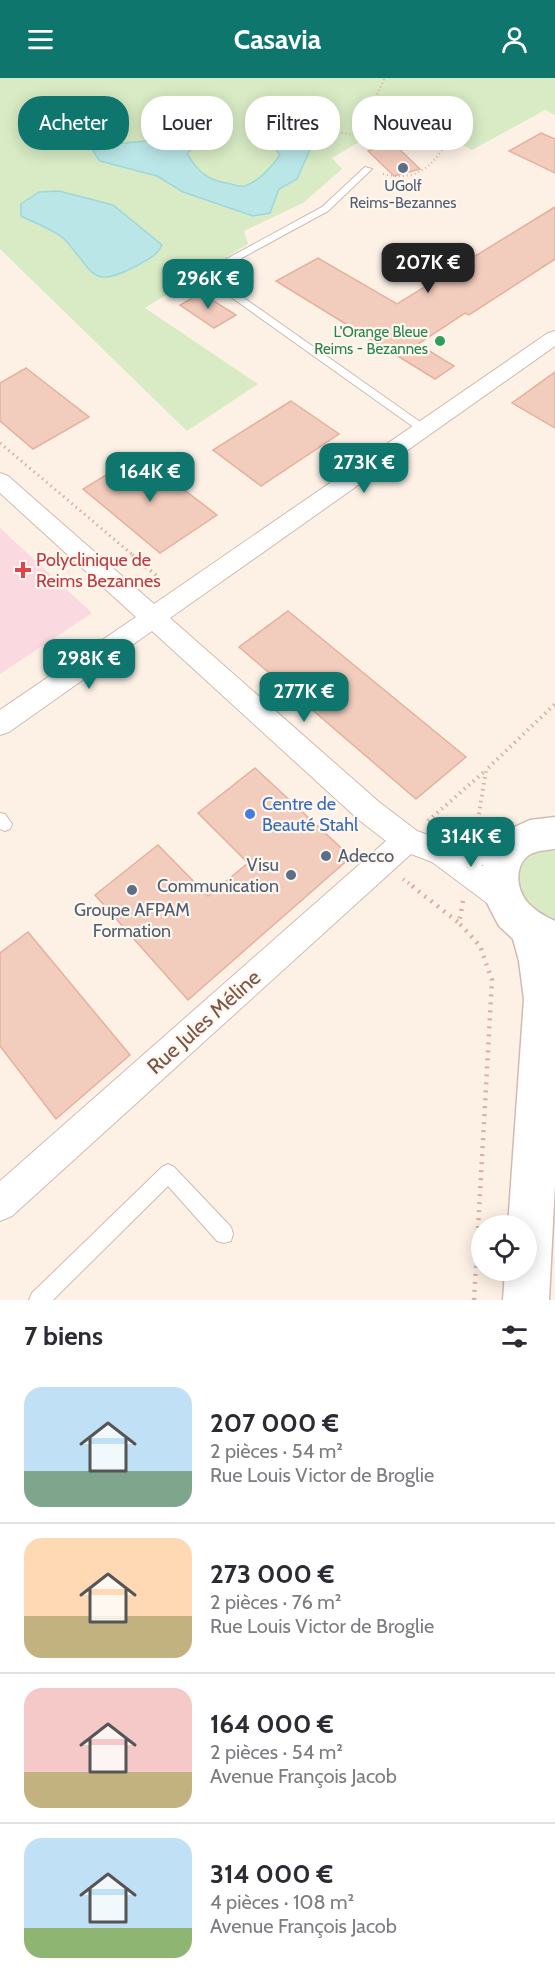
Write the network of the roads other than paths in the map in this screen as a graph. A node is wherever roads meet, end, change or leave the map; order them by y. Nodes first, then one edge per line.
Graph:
1 (368, 169) road end
2 (555, 337) edge
3 (422, 429) junction
4 (0, 481) edge
5 (152, 619) junction
6 (0, 724) edge
7 (555, 833) edge
8 (407, 840) junction
9 (483, 858) junction
10 (542, 934) edge
11 (550, 986) edge
12 (0, 1204) edge
13 (224, 1234) dead end
14 (39, 1300) edge
15 (526, 1300) edge

1 - 3 lane
2 - 3 street
3 - 5 street
4 - 5 street
5 - 6 street
5 - 8 street
7 - 9 street
8 - 9 street
8 - 12 street, Rue Jules Méline
9 - 10 street
10 - 11 street
11 - 15 street
13 - 14 lane

